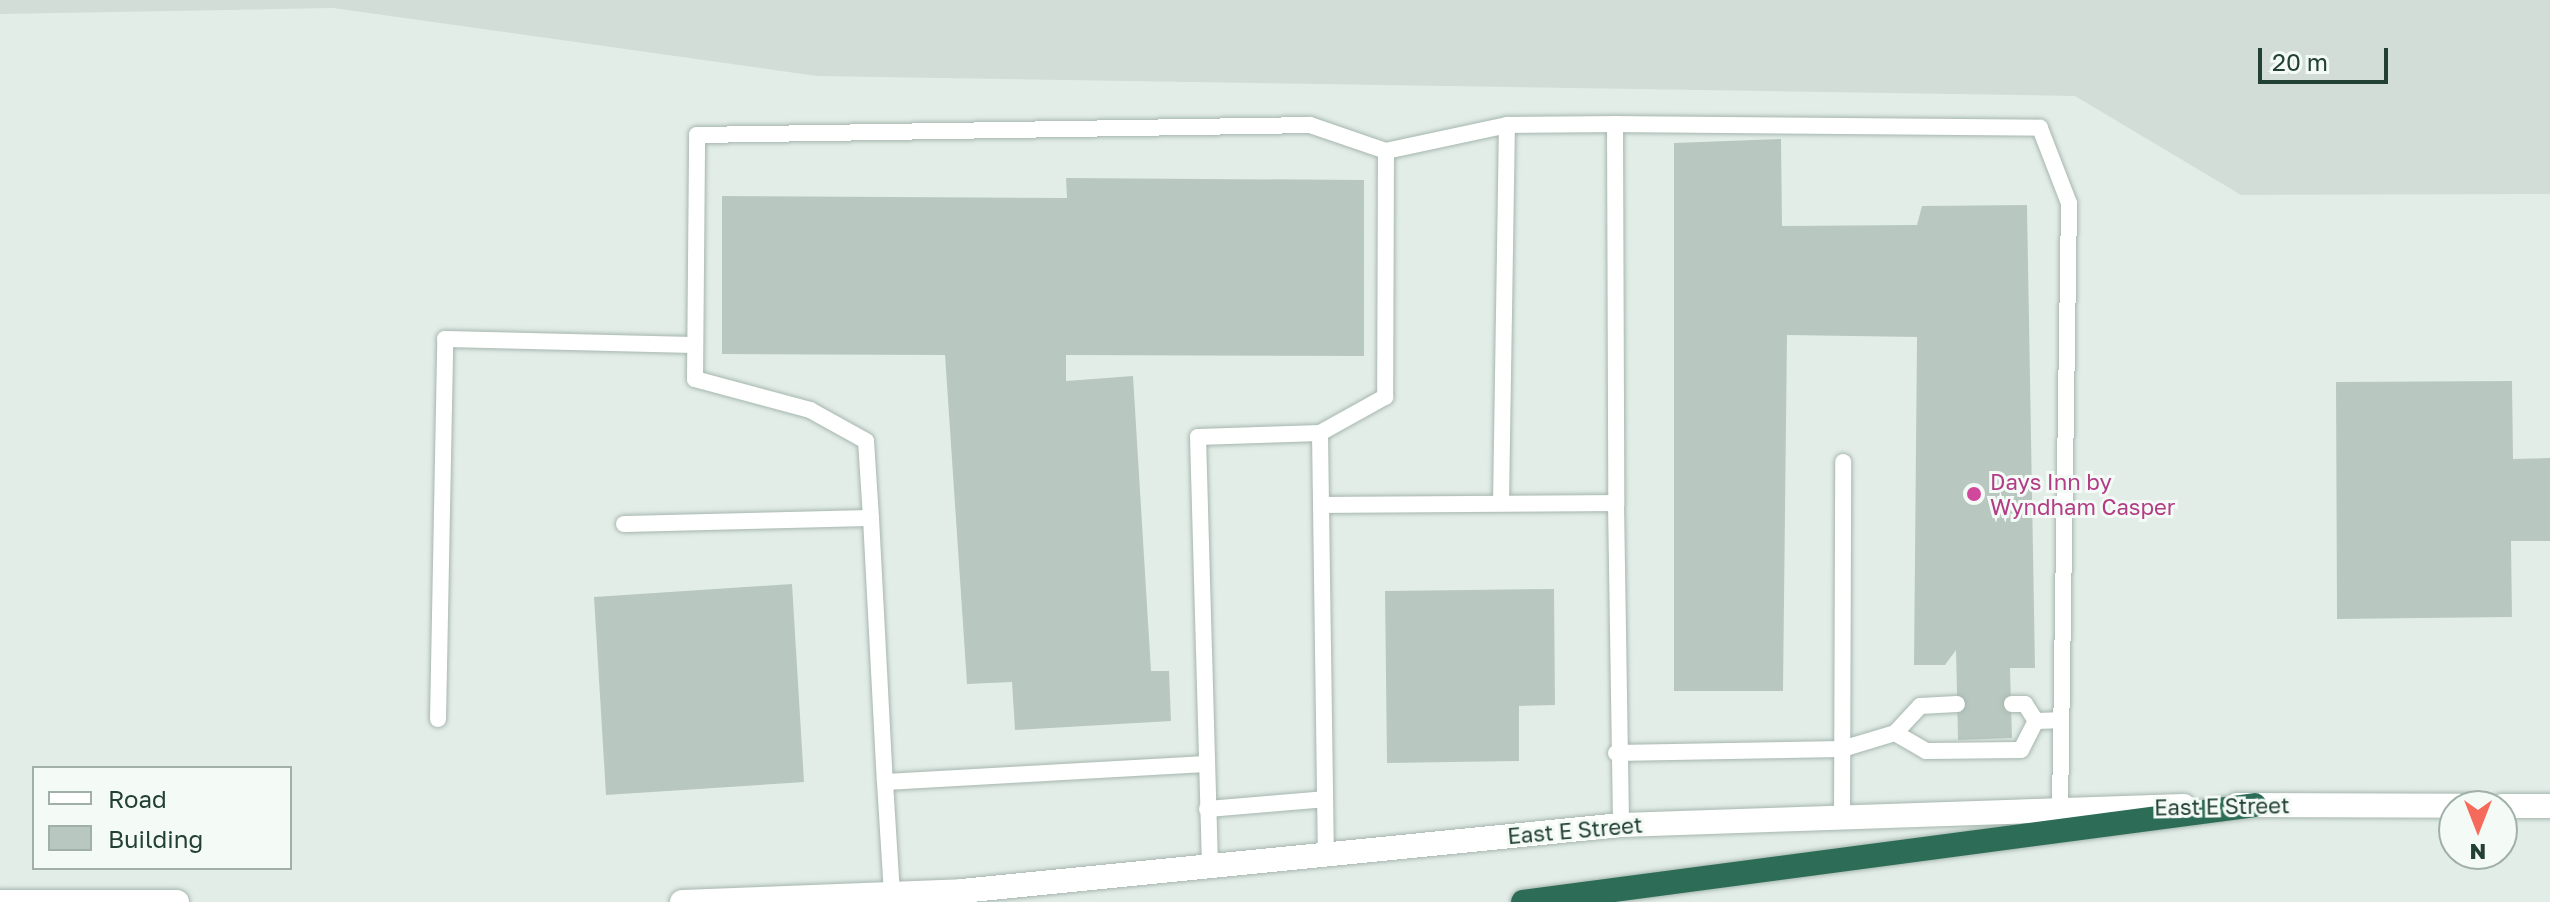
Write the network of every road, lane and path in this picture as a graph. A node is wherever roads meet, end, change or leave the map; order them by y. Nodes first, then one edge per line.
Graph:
1 (1615, 124) junction
2 (1507, 125) junction
3 (1386, 151) junction
4 (695, 345) junction
5 (1320, 433) junction
6 (1843, 462) dead end
7 (1501, 503) junction
8 (1616, 503) junction
9 (1321, 505) junction
10 (871, 518) junction
11 (624, 524) dead end
12 (1957, 704) dead end
13 (2012, 704) dead end
14 (438, 719) dead end
15 (2059, 720) junction
16 (2036, 721) junction
17 (1895, 733) junction
18 (1842, 749) junction
19 (1616, 753) junction
20 (1206, 764) junction
21 (885, 782) junction
22 (1325, 799) junction
23 (2255, 805) junction
24 (2438, 806) edge
25 (2518, 806) edge
26 (2550, 806) edge
27 (2060, 808) junction
28 (1207, 809) junction
29 (1842, 813) junction
30 (1621, 825) junction
31 (1326, 854) junction
32 (1210, 866) junction
33 (892, 894) junction
34 (0, 902) edge
35 (177, 902) edge
36 (682, 902) edge
37 (1523, 902) edge

1 - 2 lane
1 - 8 lane
1 - 15 lane
2 - 3 lane
2 - 7 lane
3 - 4 lane
3 - 5 lane
4 - 10 lane
4 - 14 lane
5 - 9 lane
5 - 20 lane
6 - 18 lane
7 - 8 lane
7 - 9 lane
8 - 19 lane
9 - 22 lane
10 - 11 lane
10 - 21 lane
12 - 17 lane
13 - 16 lane
15 - 16 lane
15 - 27 lane
16 - 17 lane
17 - 18 lane
18 - 19 lane
18 - 29 lane
19 - 30 lane
20 - 21 lane
20 - 28 lane
21 - 33 lane
22 - 28 lane
22 - 31 lane
23 - 24 main road, East E Street
23 - 27 main road, East E Street
23 - 37 highway
25 - 26 main road
27 - 29 main road, East E Street
28 - 32 lane
29 - 30 main road, East E Street
30 - 31 main road, East E Street
31 - 32 main road, East E Street
32 - 33 main road, East E Street
33 - 36 main road, East E Street
34 - 35 main road

